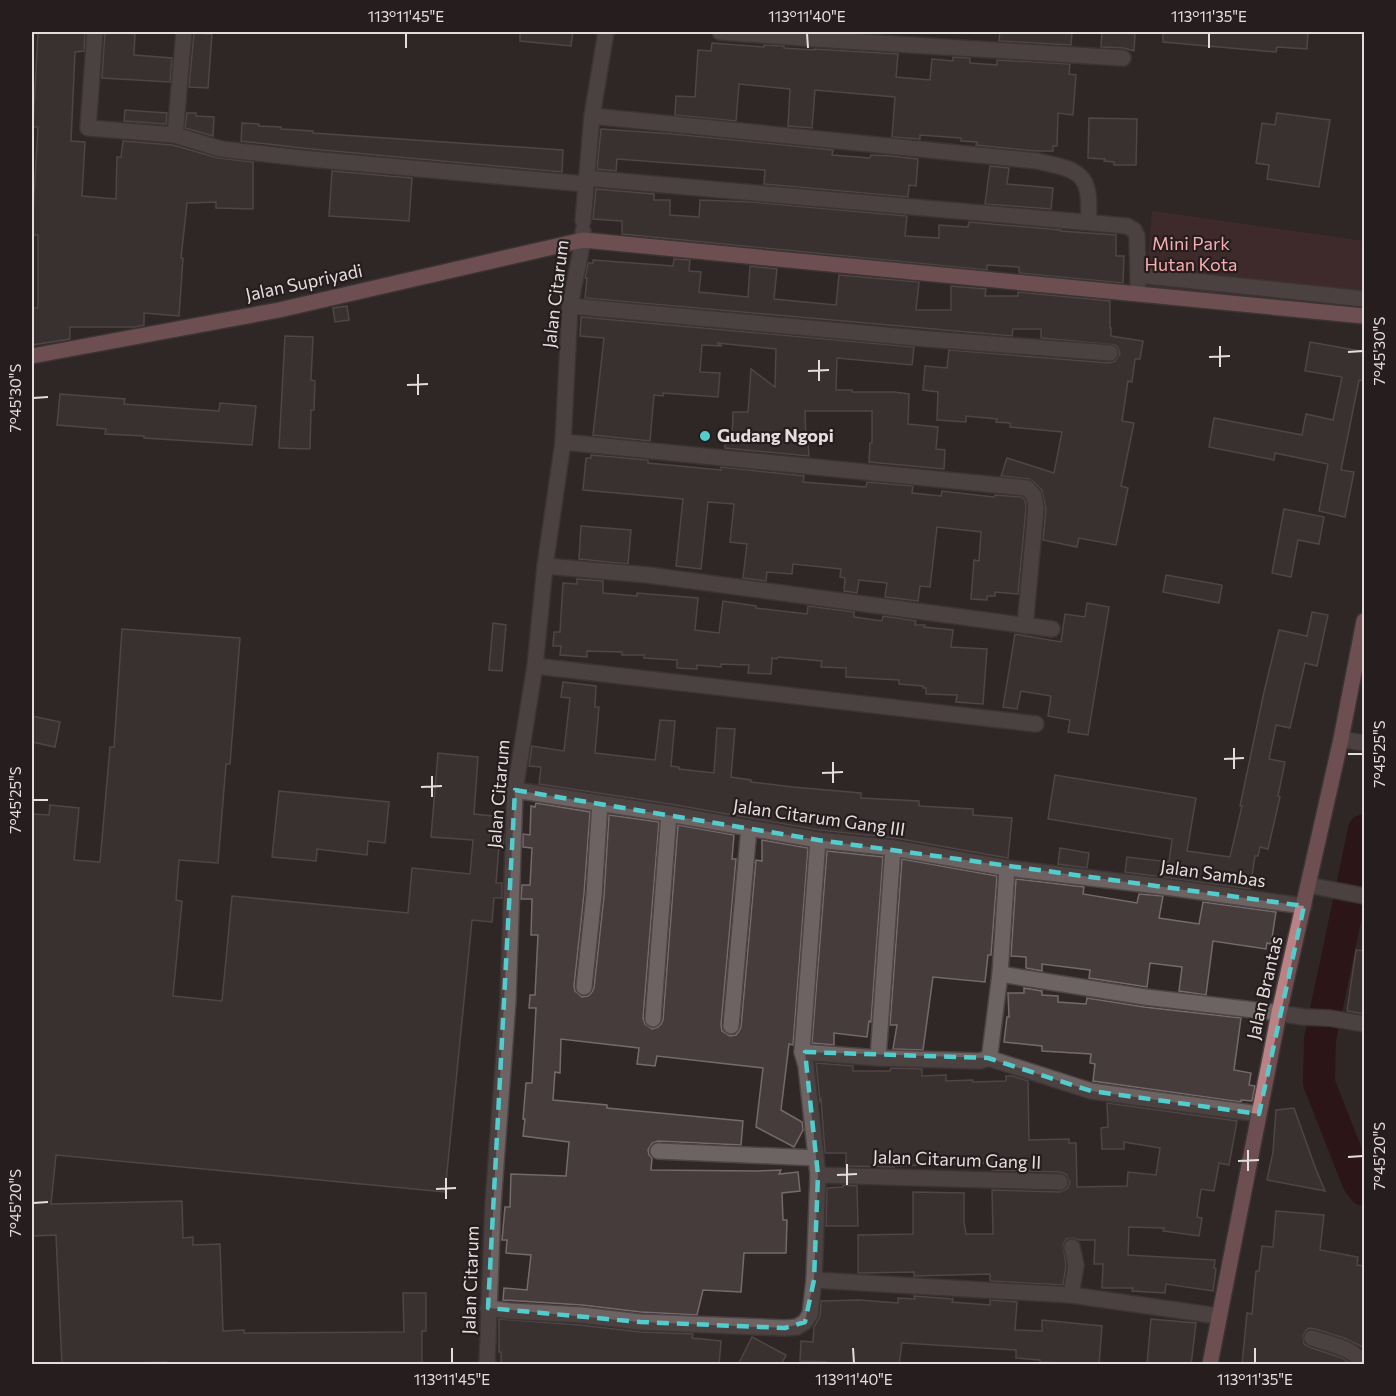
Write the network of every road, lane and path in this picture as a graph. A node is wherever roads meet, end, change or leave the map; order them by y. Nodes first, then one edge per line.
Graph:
1 (95, 32) edge
2 (184, 32) edge
3 (606, 32) edge
4 (720, 32) edge
5 (1123, 58) dead end
6 (592, 116) junction
7 (175, 135) junction
8 (586, 181) junction
9 (1089, 222) junction
10 (583, 231) junction
11 (1138, 275) junction
12 (1138, 293) junction
13 (1365, 299) edge
14 (570, 306) junction
15 (1365, 316) edge
16 (1110, 353) dead end
17 (32, 356) edge
18 (562, 442) junction
19 (545, 566) junction
20 (1365, 621) edge
21 (1024, 626) junction
22 (1052, 629) dead end
23 (535, 666) junction
24 (1036, 724) dead end
25 (1353, 741) edge
26 (515, 790) junction
27 (600, 803) junction
28 (669, 814) junction
29 (749, 828) junction
30 (818, 840) junction
31 (893, 848) junction
32 (1007, 868) junction
33 (1117, 881) joint
34 (1308, 885) junction
35 (1364, 895) edge
36 (1304, 906) junction
37 (1000, 974) junction
38 (584, 987) dead end
39 (1279, 1013) junction
40 (653, 1020) dead end
41 (1365, 1024) edge
42 (731, 1026) dead end
43 (802, 1052) junction
44 (878, 1058) junction
45 (988, 1058) junction
46 (1259, 1114) junction
47 (658, 1151) dead end
48 (816, 1158) junction
49 (818, 1175) junction
50 (1060, 1182) dead end
51 (1072, 1247) dead end
52 (814, 1280) junction
53 (1071, 1295) junction
54 (488, 1308) junction
55 (1218, 1316) junction
56 (1312, 1338) dead end
57 (487, 1365) edge
58 (1210, 1365) edge
59 (1359, 1365) edge

1 - 7 street
2 - 7 street
3 - 6 street, Jalan Citarum
4 - 5 street
6 - 8 street, Jalan Citarum
6 - 9 street
7 - 8 street
8 - 9 street
8 - 10 street, Jalan Citarum
9 - 11 street
10 - 12 main road, Jalan Supriyadi
10 - 14 street, Jalan Citarum
10 - 17 main road, Jalan Supriyadi
11 - 12 street
11 - 13 street
12 - 15 main road, Jalan Supriyadi
14 - 16 street
14 - 18 street, Jalan Citarum
18 - 19 street, Jalan Citarum
18 - 21 street
19 - 21 street
19 - 23 street, Jalan Citarum
20 - 25 main road, Jalan Brantas
21 - 22 street
23 - 24 street
23 - 26 street, Jalan Citarum
25 - 34 main road, Jalan Brantas
26 - 27 street, Jalan Citarum Gang III
26 - 54 street, Jalan Citarum
27 - 28 street, Jalan Citarum Gang III
27 - 38 street
28 - 29 street, Jalan Citarum Gang III
28 - 40 street
29 - 30 street, Jalan Citarum Gang III
29 - 42 street
30 - 31 street, Jalan Citarum Gang III
30 - 43 street
31 - 32 street, Jalan Citarum Gang III
31 - 44 street
32 - 33 street, Jalan Citarum Gang III
32 - 37 street
33 - 36 street, Jalan Sambas
34 - 35 street
34 - 36 main road, Jalan Brantas
36 - 39 main road, Jalan Brantas
37 - 39 street
37 - 45 street
39 - 41 street
39 - 46 main road, Jalan Brantas
43 - 44 street
43 - 48 street
44 - 45 street
45 - 46 street
46 - 55 main road, Jalan Brantas
47 - 48 street
48 - 49 street
49 - 50 street, Jalan Citarum Gang II
49 - 52 street
51 - 53 street
52 - 53 street
52 - 54 street
53 - 55 street
54 - 57 street, Jalan Citarum
55 - 58 main road, Jalan Brantas
56 - 59 street

